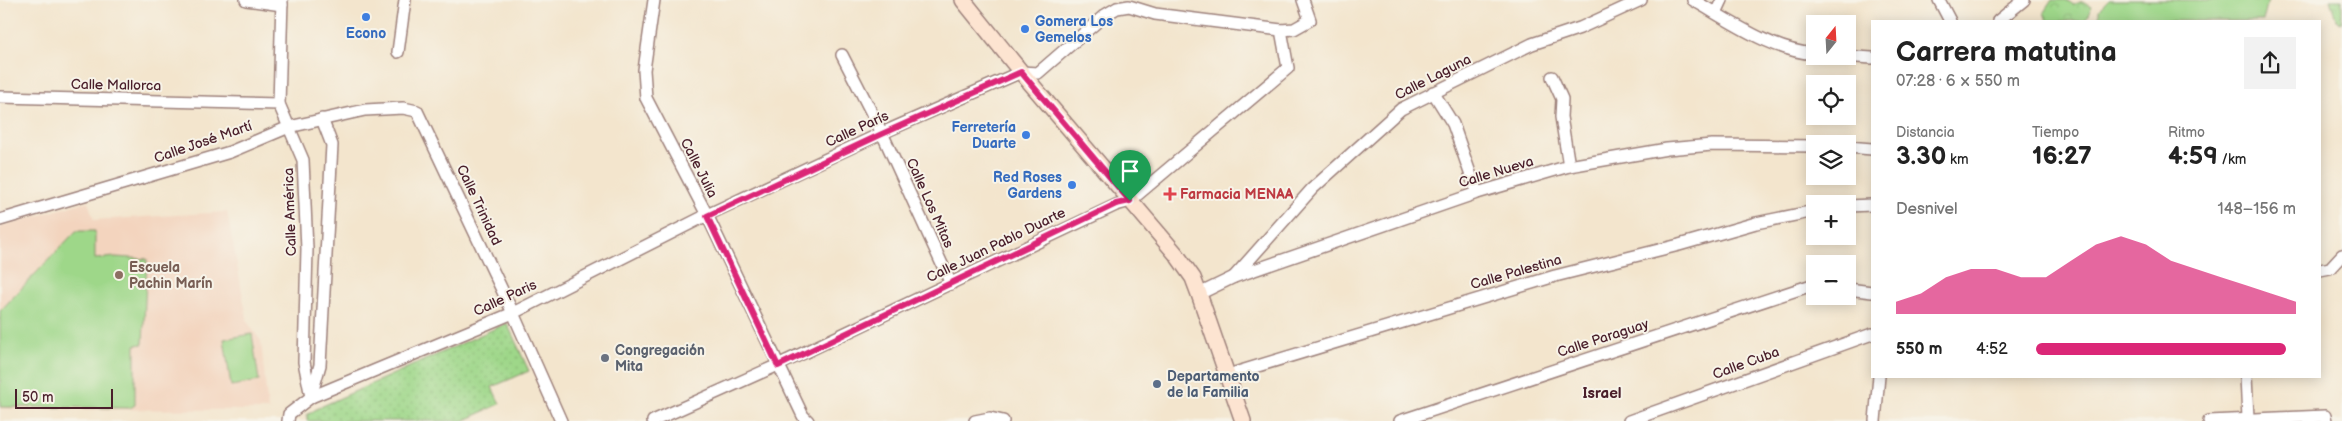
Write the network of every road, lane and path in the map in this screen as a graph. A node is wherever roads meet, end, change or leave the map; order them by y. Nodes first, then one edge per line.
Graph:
1 (246, 0) edge
2 (405, 0) edge
3 (654, 0) edge
4 (963, 0) edge
5 (1303, 0) edge
6 (1640, 0) edge
7 (1693, 0) edge
8 (1722, 0) edge
9 (1939, 0) edge
10 (2024, 0) edge
11 (282, 3) edge
12 (1716, 14) junction
13 (1949, 20) edge
14 (1999, 20) edge
15 (1281, 30) junction
16 (398, 52) dead end
17 (1806, 53) edge
18 (842, 55) dead end
19 (1856, 57) edge
20 (1871, 58) edge
21 (1021, 72) junction
22 (1552, 77) dead end
23 (1433, 92) junction
24 (0, 97) edge
25 (279, 104) junction
26 (417, 111) joint
27 (322, 119) junction
28 (289, 126) junction
29 (882, 134) junction
30 (1806, 146) edge
31 (1856, 148) edge
32 (1871, 149) edge
33 (1569, 166) junction
34 (1477, 193) junction
35 (1130, 201) junction
36 (1871, 205) edge
37 (1856, 206) edge
38 (1806, 213) edge
39 (707, 216) junction
40 (0, 220) edge
41 (2342, 255) edge
42 (2321, 270) edge
43 (1234, 277) junction
44 (951, 284) junction
45 (1806, 287) edge
46 (1856, 290) edge
47 (1871, 292) edge
48 (1199, 294) junction
49 (513, 313) junction
50 (1871, 334) edge
51 (778, 366) junction
52 (1228, 375) junction
53 (1879, 378) edge
54 (2246, 378) edge
55 (311, 397) junction
56 (2248, 418) junction
57 (803, 419) edge
58 (288, 421) edge
59 (561, 421) edge
60 (653, 421) edge
61 (975, 421) edge
62 (1003, 421) edge
63 (1243, 421) edge
64 (1400, 421) edge
65 (1629, 421) edge
66 (1875, 421) edge
67 (2209, 421) edge
68 (2326, 421) edge

1 - 11 street
2 - 16 street
3 - 39 street, Calle Julia
4 - 21 main road
5 - 15 street
6 - 23 street, Calle Laguna
7 - 12 street
8 - 12 street
9 - 13 street
10 - 14 street
11 - 25 street, Calle América
12 - 17 street
15 - 21 street, Calle París
15 - 35 street, Calle Juan Pablo Duarte
18 - 29 street, Calle Los Mitas
19 - 20 street
21 - 29 street, Calle París
21 - 35 main road
22 - 33 street
23 - 34 street
23 - 43 street, Calle Laguna
24 - 25 street, Calle Mallorca
25 - 28 street, Calle América
26 - 27 street, Calle José Martí
26 - 49 street, Calle Trinidad
27 - 28 street, Calle José Martí
27 - 55 street
28 - 40 street, Calle José Martí
28 - 55 street, Calle América
29 - 39 street, Calle París
29 - 44 street, Calle Los Mitas
30 - 33 street, Calle Nueva
31 - 32 street
33 - 34 street, Calle Nueva
34 - 43 street, Calle Nueva
35 - 44 street, Calle Juan Pablo Duarte
35 - 48 main road
36 - 37 street
38 - 52 street, Calle Palestina
39 - 49 street, Calle Paris
39 - 51 street, Calle Julia
41 - 42 street
43 - 48 street, Calle Nueva
44 - 51 street, Calle Juan Pablo Duarte
45 - 64 street, Calle Paraguay
46 - 47 street
48 - 52 main road
49 - 55 street, Calle Paris
49 - 59 street, Calle Trinidad
50 - 65 street, Calle Cuba
51 - 57 street, Calle Julia
51 - 60 street, Calle Juan Pablo Duarte
52 - 63 main road
53 - 66 street
54 - 56 street
55 - 58 street
56 - 67 street
56 - 68 street
61 - 62 street

